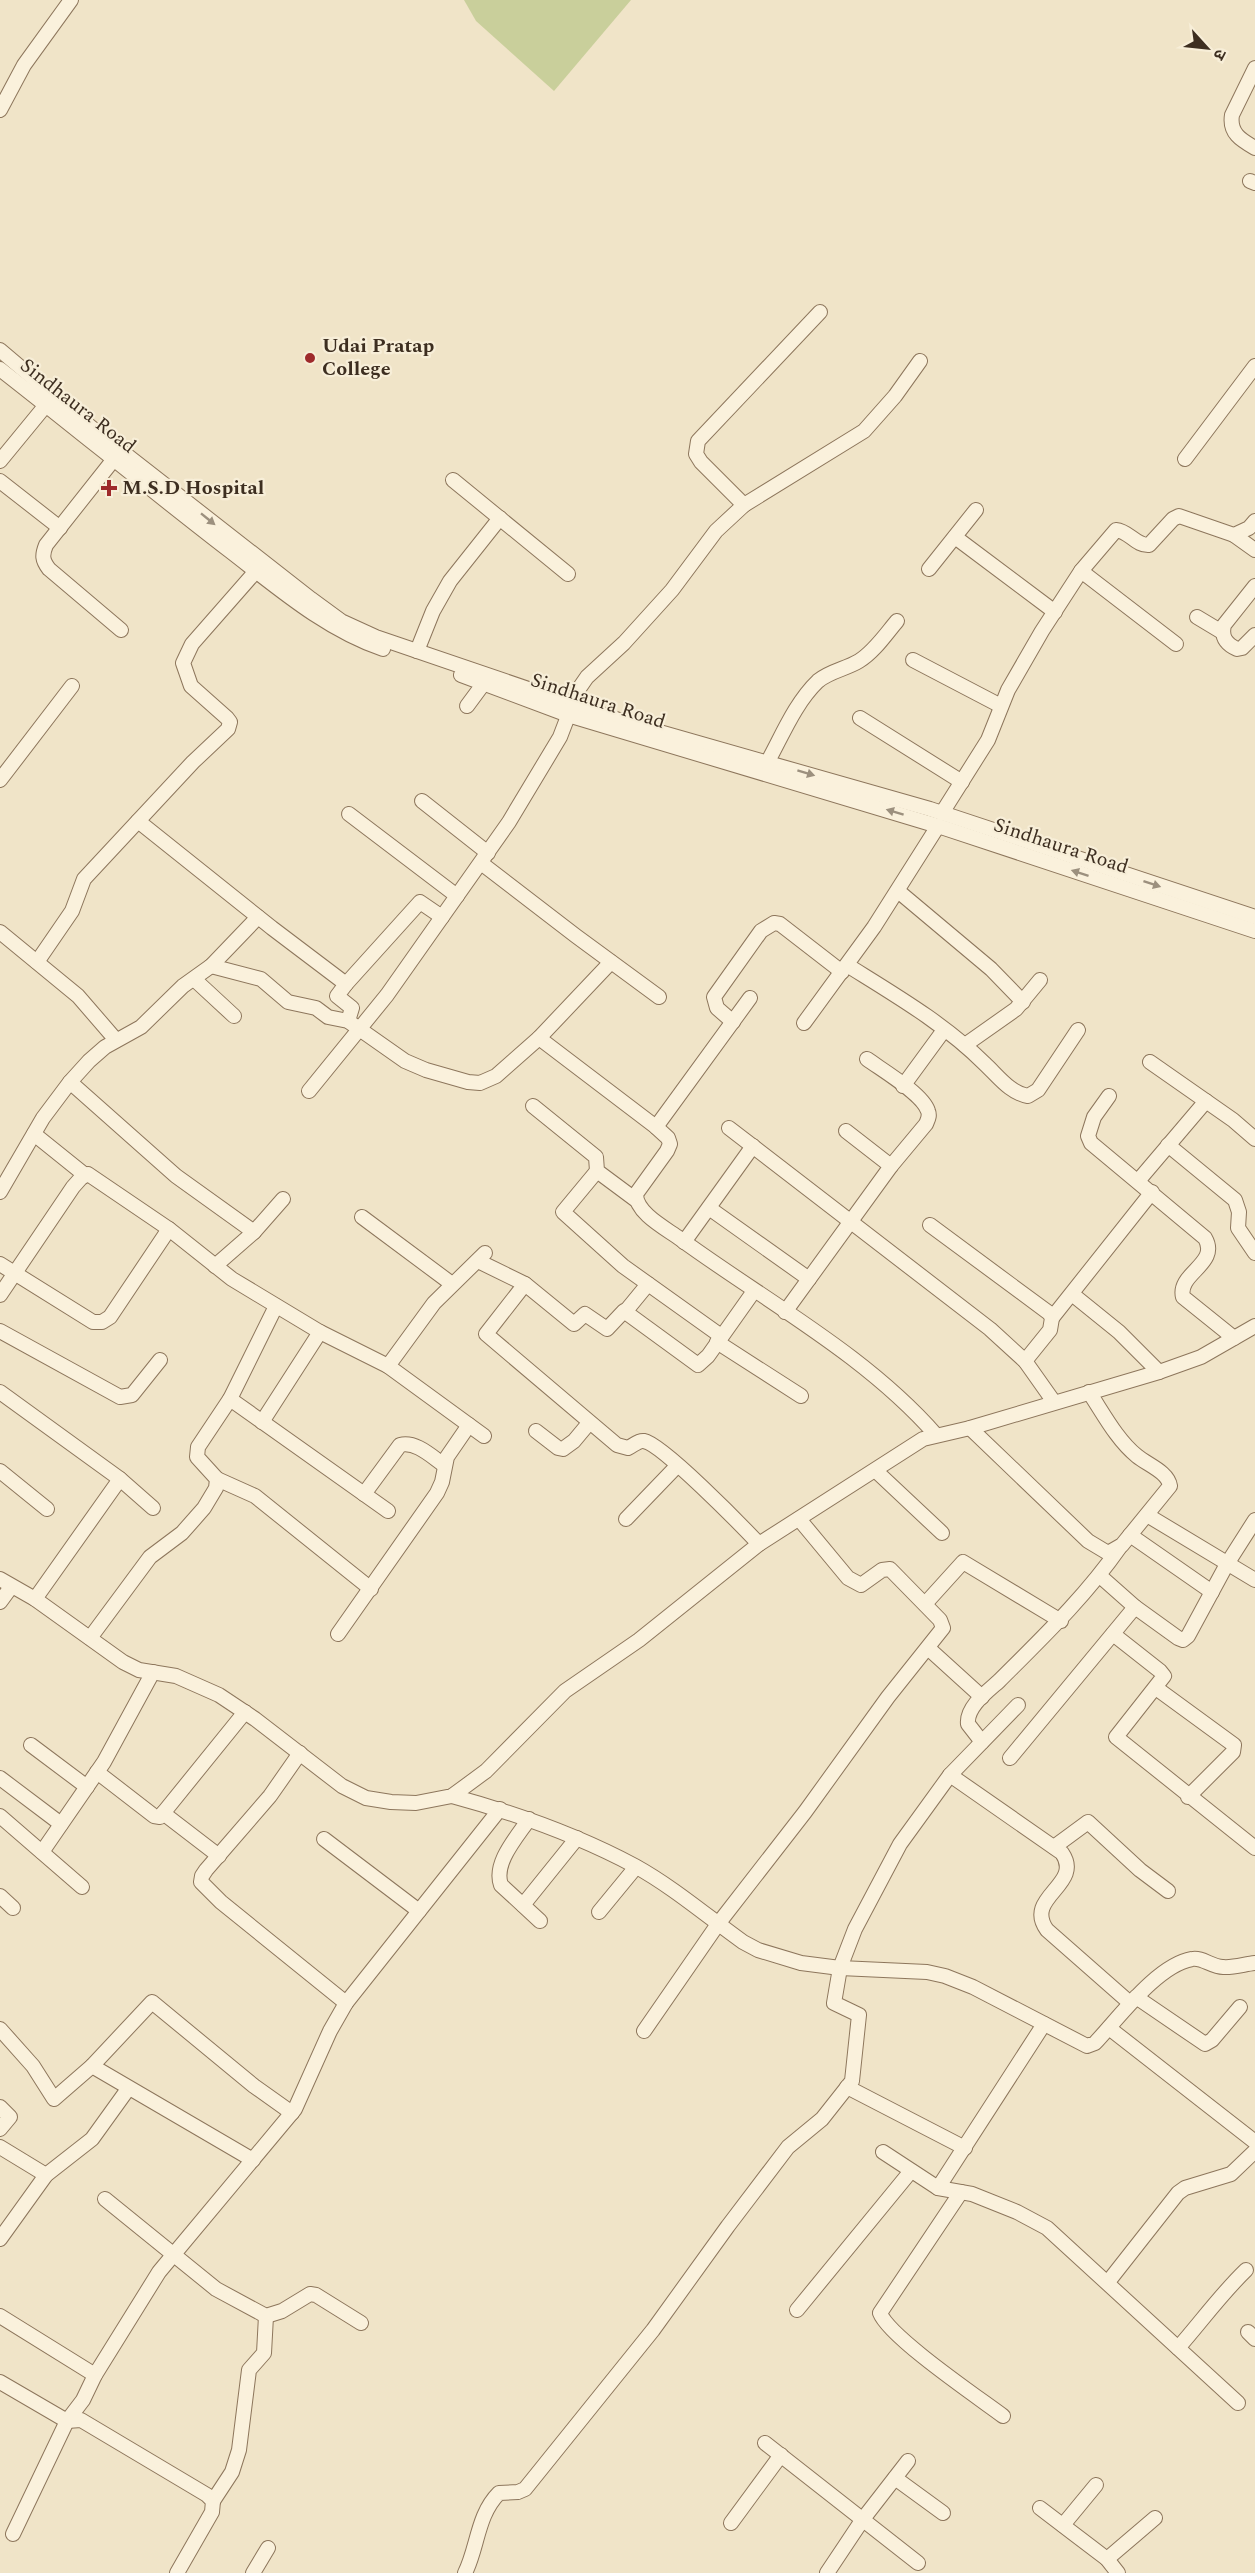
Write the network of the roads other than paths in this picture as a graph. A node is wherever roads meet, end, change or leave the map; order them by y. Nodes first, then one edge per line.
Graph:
1 (71, 0) edge
2 (1255, 68) edge
3 (4, 90) edge
4 (0, 110) edge
5 (1255, 148) edge
6 (820, 312) dead end
7 (0, 350) edge
8 (920, 361) dead end
9 (1255, 366) edge
10 (0, 369) edge
11 (46, 405) junction
12 (114, 459) junction
13 (1185, 459) dead end
14 (0, 461) edge
15 (453, 480) dead end
16 (0, 481) edge
17 (744, 505) junction
18 (976, 510) dead end
19 (500, 518) junction
20 (1255, 521) edge
21 (60, 528) junction
22 (1234, 535) junction
23 (955, 537) junction
24 (1255, 550) edge
25 (929, 568) dead end
26 (256, 571) junction
27 (1081, 571) junction
28 (568, 574) dead end
29 (1255, 586) edge
30 (1055, 612) junction
31 (1197, 617) dead end
32 (897, 621) dead end
33 (121, 630) dead end
34 (1222, 632) junction
35 (1255, 635) edge
36 (1176, 644) dead end
37 (417, 651) junction
38 (913, 660) dead end
39 (484, 683) junction
40 (72, 686) dead end
41 (467, 706) dead end
42 (1001, 706) junction
43 (570, 709) junction
44 (860, 718) dead end
45 (766, 763) junction
46 (0, 780) edge
47 (962, 782) junction
48 (422, 801) dead end
49 (350, 814) dead end
50 (940, 819) junction
51 (138, 821) junction
52 (485, 858) junction
53 (898, 891) junction
54 (457, 896) junction
55 (258, 917) junction
56 (442, 917) junction
57 (1255, 917) edge
58 (1255, 931) edge
59 (0, 932) edge
60 (37, 962) junction
61 (611, 962) junction
62 (211, 966) junction
63 (844, 968) junction
64 (194, 979) junction
65 (1040, 980) dead end
66 (346, 984) junction
67 (659, 997) dead end
68 (750, 998) dead end
69 (1023, 1002) junction
70 (234, 1016) dead end
71 (348, 1021) junction
72 (733, 1022) junction
73 (804, 1023) dead end
74 (361, 1029) junction
75 (944, 1030) junction
76 (1078, 1030) dead end
77 (539, 1038) junction
78 (116, 1040) junction
79 (965, 1045) junction
80 (867, 1059) dead end
81 (1150, 1062) dead end
82 (70, 1082) junction
83 (903, 1086) junction
84 (309, 1090) dead end
85 (1109, 1096) dead end
86 (1206, 1101) junction
87 (533, 1106) dead end
88 (656, 1127) junction
89 (729, 1128) dead end
90 (846, 1131) dead end
91 (33, 1134) junction
92 (1255, 1139) edge
93 (1168, 1145) junction
94 (753, 1146) junction
95 (891, 1166) junction
96 (597, 1171) junction
97 (85, 1175) junction
98 (1138, 1180) junction
99 (0, 1192) edge
100 (1152, 1192) junction
101 (283, 1199) dead end
102 (636, 1200) junction
103 (709, 1208) junction
104 (362, 1218) dead end
105 (850, 1220) junction
106 (930, 1225) dead end
107 (169, 1229) junction
108 (254, 1232) junction
109 (684, 1242) junction
110 (1255, 1253) edge
111 (0, 1264) edge
112 (215, 1266) junction
113 (14, 1271) junction
114 (809, 1279) junction
115 (452, 1284) junction
116 (525, 1284) junction
117 (648, 1284) junction
118 (754, 1291) junction
119 (1072, 1294) junction
120 (0, 1295) edge
121 (276, 1306) junction
122 (625, 1312) junction
123 (784, 1312) junction
124 (1052, 1318) junction
125 (1255, 1326) edge
126 (0, 1331) edge
127 (320, 1332) junction
128 (1234, 1338) junction
129 (719, 1339) junction
130 (160, 1360) dead end
131 (1026, 1361) junction
132 (388, 1366) junction
133 (1159, 1372) junction
134 (0, 1392) edge
135 (1089, 1392) junction
136 (801, 1396) dead end
137 (230, 1400) junction
138 (1054, 1402) junction
139 (262, 1422) junction
140 (590, 1423) junction
141 (469, 1425) junction
142 (970, 1428) junction
143 (536, 1431) dead end
144 (936, 1435) junction
145 (484, 1436) dead end
146 (444, 1465) junction
147 (677, 1466) junction
148 (0, 1471) edge
149 (876, 1471) junction
150 (120, 1479) junction
151 (217, 1479) junction
152 (364, 1494) junction
153 (153, 1508) dead end
154 (47, 1509) dead end
155 (388, 1511) dead end
156 (1147, 1515) junction
157 (626, 1519) dead end
158 (799, 1520) junction
159 (1255, 1520) edge
160 (942, 1533) dead end
161 (1126, 1540) junction
162 (759, 1544) junction
163 (1227, 1564) junction
164 (1100, 1576) junction
165 (1255, 1580) edge
166 (6, 1583) edge
167 (371, 1589) junction
168 (1212, 1592) junction
169 (35, 1599) junction
170 (0, 1602) edge
171 (925, 1604) junction
172 (1135, 1607) junction
173 (1061, 1621) junction
174 (338, 1634) dead end
175 (1113, 1634) junction
176 (90, 1638) junction
177 (928, 1648) junction
178 (153, 1672) junction
179 (1156, 1688) junction
180 (982, 1697) junction
181 (1018, 1705) dead end
182 (245, 1712) junction
183 (982, 1742) junction
184 (31, 1745) dead end
185 (300, 1753) junction
186 (1010, 1758) dead end
187 (98, 1772) junction
188 (950, 1775) junction
189 (0, 1778) edge
190 (87, 1786) junction
191 (452, 1796) junction
192 (1188, 1797) junction
193 (500, 1809) junction
194 (164, 1813) junction
195 (0, 1816) edge
196 (529, 1820) junction
197 (62, 1824) junction
198 (577, 1838) junction
199 (324, 1839) dead end
200 (1054, 1847) junction
201 (1255, 1848) edge
202 (42, 1852) junction
203 (219, 1856) junction
204 (636, 1867) junction
205 (82, 1887) dead end
206 (1168, 1891) dead end
207 (0, 1896) edge
208 (523, 1905) junction
209 (14, 1908) dead end
210 (419, 1911) junction
211 (599, 1912) dead end
212 (540, 1921) dead end
213 (718, 1924) junction
214 (1255, 1963) edge
215 (840, 1968) junction
216 (1133, 2000) junction
217 (346, 2003) junction
218 (1240, 2007) dead end
219 (1044, 2024) junction
220 (1109, 2028) junction
221 (0, 2029) edge
222 (644, 2031) dead end
223 (92, 2066) junction
224 (847, 2087) junction
225 (128, 2088) junction
226 (0, 2107) edge
227 (292, 2113) junction
228 (0, 2128) edge
229 (1255, 2142) edge
230 (0, 2146) edge
231 (964, 2148) junction
232 (1255, 2151) edge
233 (883, 2152) dead end
234 (253, 2160) junction
235 (911, 2171) junction
236 (46, 2175) junction
237 (938, 2188) junction
238 (962, 2192) junction
239 (105, 2199) dead end
240 (0, 2239) edge
241 (172, 2254) junction
242 (1246, 2271) dead end
243 (1108, 2282) junction
244 (797, 2310) dead end
245 (0, 2316) edge
246 (266, 2316) junction
247 (361, 2322) dead end
248 (1178, 2348) junction
249 (95, 2375) junction
250 (0, 2382) edge
251 (1238, 2403) dead end
252 (1003, 2416) dead end
253 (67, 2421) junction
254 (765, 2443) dead end
255 (781, 2455) junction
256 (908, 2461) dead end
257 (895, 2478) junction
258 (1096, 2485) dead end
259 (213, 2501) junction
260 (1040, 2508) dead end
261 (943, 2514) dead end
262 (1155, 2518) dead end
263 (863, 2519) junction
264 (731, 2523) dead end
265 (1063, 2525) junction
266 (13, 2534) dead end
267 (268, 2548) dead end
268 (1107, 2559) junction
269 (918, 2563) dead end
270 (177, 2573) edge
271 (253, 2573) edge
272 (465, 2573) edge
273 (827, 2573) edge
274 (1118, 2573) edge

1 - 3 street
2 - 5 street
3 - 4 street
6 - 17 street
7 -> 37 street
8 - 17 street
9 - 13 street
10 - 11 street, Sindhaura Road
11 - 12 street, Sindhaura Road
11 - 14 street
12 - 21 street
12 - 26 street, Sindhaura Road
15 - 19 street
16 - 21 street
17 - 43 street
18 - 23 street
19 - 28 street
19 - 37 street
20 - 22 street
21 - 33 street
22 - 24 street
22 - 27 street
23 - 25 street
23 - 30 street
26 - 39 street, Sindhaura Road
26 - 51 street
27 - 30 street
27 - 36 street
29 - 34 street
30 - 42 street
31 - 34 street
32 - 45 street
34 - 35 street
37 - 43 street
38 - 42 street
39 - 41 street
39 - 43 street, Sindhaura Road
40 - 46 street
42 - 47 street
43 - 45 street
50 -> 43 street, Sindhaura Road
43 - 52 street
44 - 47 street
45 -> 50 street
47 - 50 street
48 - 52 street
49 - 54 street
50 - 53 street
50 -> 57 street
58 -> 50 street, Sindhaura Road
51 - 55 street
51 - 60 street
52 - 54 street
52 - 61 street
53 - 63 street
53 - 69 street
54 - 56 street
55 - 62 street
55 - 66 street
56 - 66 street
56 - 74 street
59 - 60 street
60 - 78 street
61 - 67 street
61 - 77 street
62 - 64 street
62 - 71 street
63 - 72 street
63 - 73 street
63 - 75 street
64 - 70 street
64 - 78 street
65 - 69 street
66 - 71 street
68 - 72 street
69 - 79 street
71 - 74 street
72 - 88 street
74 - 77 street
74 - 84 street
75 - 79 street
75 - 83 street
76 - 79 street
77 - 88 street
78 - 82 street
80 - 83 street
81 - 86 street
82 - 91 street
82 - 108 street
83 - 95 street
85 - 98 street
86 - 92 street
86 - 93 street
87 - 96 street
88 - 102 street
89 - 94 street
90 - 95 street
91 - 97 street
91 - 99 street
93 - 98 street
93 - 110 street
94 - 103 street
94 - 105 street
95 - 105 street
96 - 102 street
96 - 117 street
97 - 107 street
97 - 113 street
98 - 100 street
100 - 119 street
100 - 128 street
101 - 108 street
102 - 109 street
103 - 109 street
103 - 114 street
104 - 115 street
105 - 114 street
105 - 131 street
106 - 124 street
107 - 112 street
107 - 113 street
108 - 112 street
109 - 118 street
111 - 113 street
112 - 121 street
113 - 120 street
114 - 123 street
115 - 116 street
115 - 132 street
116 - 122 street
116 - 140 street
117 - 122 street
117 - 129 street
118 - 123 street
118 - 129 street
119 - 124 street
119 - 133 street
121 - 127 street
121 - 137 street
122 - 129 street
123 - 144 street
124 - 131 street
125 - 128 street
126 - 130 street
127 - 132 street
127 - 139 street
128 - 133 street
129 - 136 street
131 - 138 street
132 - 141 street
133 - 135 street
134 - 150 street
135 - 138 street
135 - 156 street
137 - 139 street
137 - 151 street
138 - 142 street
139 - 152 street
140 - 143 street
140 - 147 street
141 - 145 street
141 - 146 street
142 - 144 street
142 - 161 street
144 - 149 street
146 - 152 street
146 - 167 street
147 - 157 street
147 - 162 street
148 - 154 street
149 - 158 street
149 - 160 street
150 - 153 street
150 - 169 street
151 - 167 street
151 - 176 street
152 - 155 street
156 - 161 street
156 - 163 street
158 - 162 street
158 - 171 street
159 - 163 street
161 - 164 street
161 - 168 street
162 - 191 street
163 - 165 street
163 - 168 street
164 - 172 street
164 - 173 street
166 - 169 street
166 - 170 street
167 - 174 street
168 - 172 street
169 - 176 street
171 - 173 street
171 - 177 street
172 - 175 street
173 - 180 street
175 - 179 street
175 - 186 street
176 - 178 street
177 - 180 street
177 - 213 street
178 - 182 street
178 - 187 street
179 - 192 street
179 - 192 street
180 - 183 street
181 - 183 street
182 - 185 street
182 - 194 street
183 - 188 street
184 - 190 street
185 - 191 street
185 - 203 street
187 - 190 street
187 - 194 street
188 - 200 street
188 - 215 street
189 - 197 street
190 - 197 street
191 - 193 street
192 - 201 street
193 - 196 street
193 - 210 street
194 - 203 street
195 - 202 street
196 - 198 street
196 - 208 street
197 - 202 street
198 - 204 street
198 - 208 street
199 - 210 street
200 - 206 street
200 - 216 street
202 - 205 street
203 - 217 street
204 - 211 street
204 - 213 street
207 - 209 street
208 - 212 street
210 - 217 street
213 - 215 street
213 - 222 street
214 - 216 street
215 - 219 street
215 - 224 street
216 - 218 street
216 - 220 street
217 - 227 street
219 - 220 street
219 - 231 street
220 - 229 street
221 - 223 street
223 - 225 street
223 - 227 street
224 - 231 street
224 - 272 street
225 - 234 street
225 - 236 street
226 - 228 street
227 - 234 street
230 - 236 street
231 - 237 street
232 - 243 street
233 - 235 street
234 - 241 street
235 - 237 street
235 - 244 street
236 - 240 street
237 - 238 street
238 - 243 street
238 - 252 street
239 - 241 street
241 - 246 street
241 - 249 street
242 - 248 street
243 - 248 street
245 - 249 street
246 - 247 street
246 - 259 street
248 - 251 street
249 - 253 street
250 - 253 street
253 - 259 street
253 - 266 street
254 - 255 street
255 - 263 street
255 - 264 street
256 - 257 street
257 - 261 street
257 - 263 street
258 - 265 street
259 - 270 street
260 - 265 street
262 - 268 street
263 - 269 street
263 - 273 street
265 - 268 street
267 - 271 street
268 - 274 street

